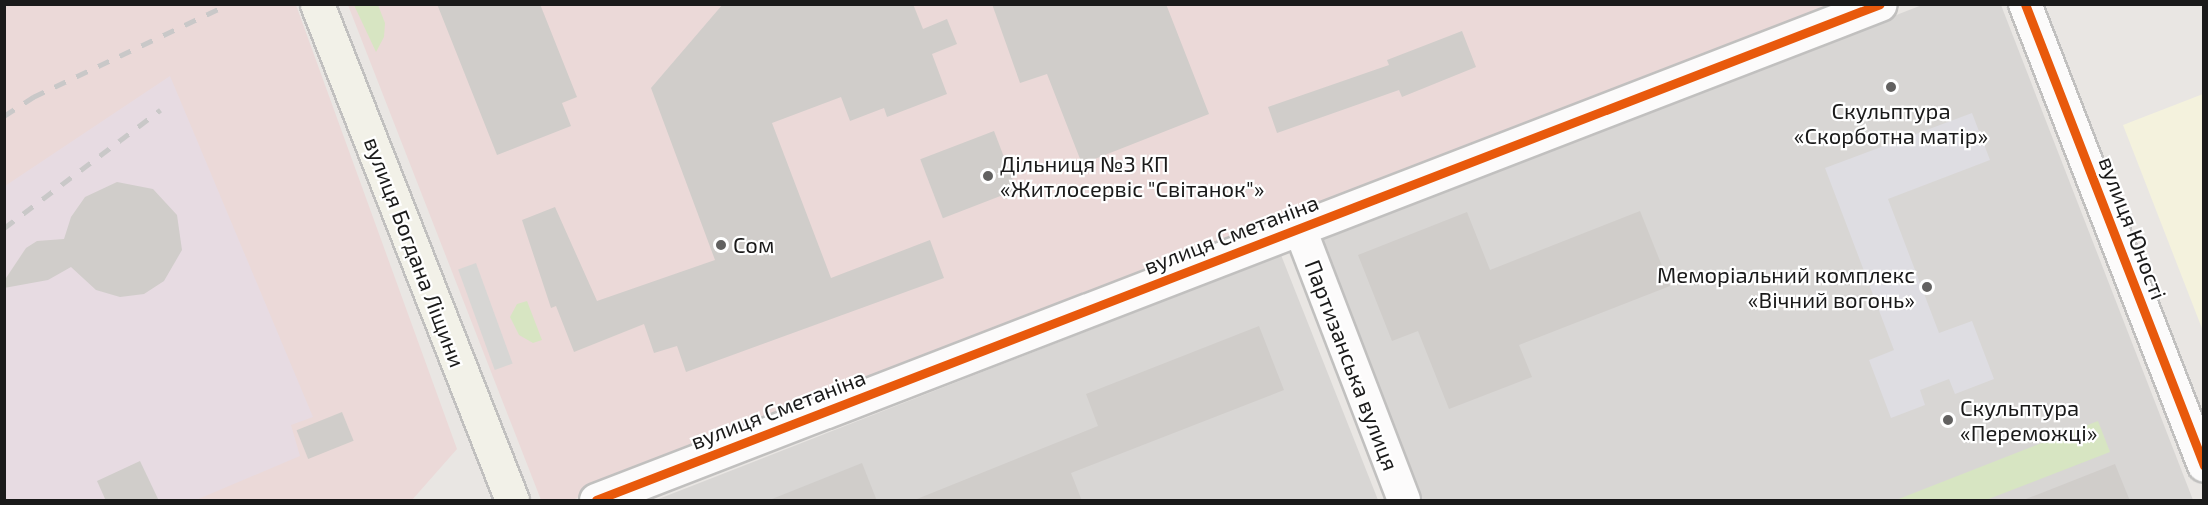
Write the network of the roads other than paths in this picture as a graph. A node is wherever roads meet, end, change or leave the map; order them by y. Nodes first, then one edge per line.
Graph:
1 (317, 4) edge
2 (1880, 4) edge
3 (2025, 4) edge
4 (1300, 229) junction
5 (2204, 465) edge
6 (512, 501) edge
7 (596, 501) edge
8 (1404, 501) edge

1 - 6 main road, вулиця Богдана Ліщини
2 - 4 street, вулиця Сметаніна
3 - 5 street, вулиця Юності
4 - 7 street, вулиця Сметаніна
4 - 8 street, Партизанська вулиця

